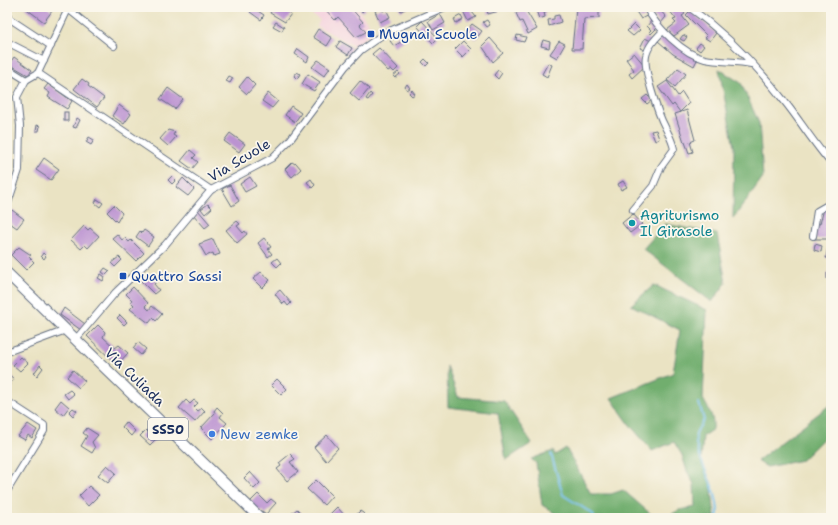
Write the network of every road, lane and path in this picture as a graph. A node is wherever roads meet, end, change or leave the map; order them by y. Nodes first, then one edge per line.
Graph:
1 (646, 7) edge
2 (689, 7) edge
3 (69, 8) edge
4 (441, 8) edge
5 (7, 17) edge
6 (663, 31) junction
7 (7, 42) edge
8 (51, 46) junction
9 (114, 46) dead end
10 (44, 60) junction
11 (751, 64) junction
12 (7, 68) edge
13 (38, 73) junction
14 (26, 80) junction
15 (831, 163) edge
16 (211, 190) junction
17 (831, 203) edge
18 (7, 206) edge
19 (633, 210) dead end
20 (813, 236) dead end
21 (7, 273) edge
22 (66, 330) junction
23 (76, 339) junction
24 (7, 352) edge
25 (7, 401) edge
26 (7, 491) edge
27 (260, 518) edge

1 - 6 street
2 - 11 street
3 - 8 street
3 - 9 street
4 - 16 street, Via Scuole
5 - 8 street
6 - 11 street
6 - 19 street
7 - 10 street
8 - 10 street
10 - 13 street
11 - 15 street
12 - 14 street
13 - 14 street
13 - 16 street
14 - 18 street
16 - 23 street, Via Scuole
17 - 20 street
21 - 22 main road, Via Culiada / SS50
22 - 23 main road, Via Culiada / SS50
22 - 24 street
23 - 27 main road, Via Culiada / SS50
25 - 26 street

